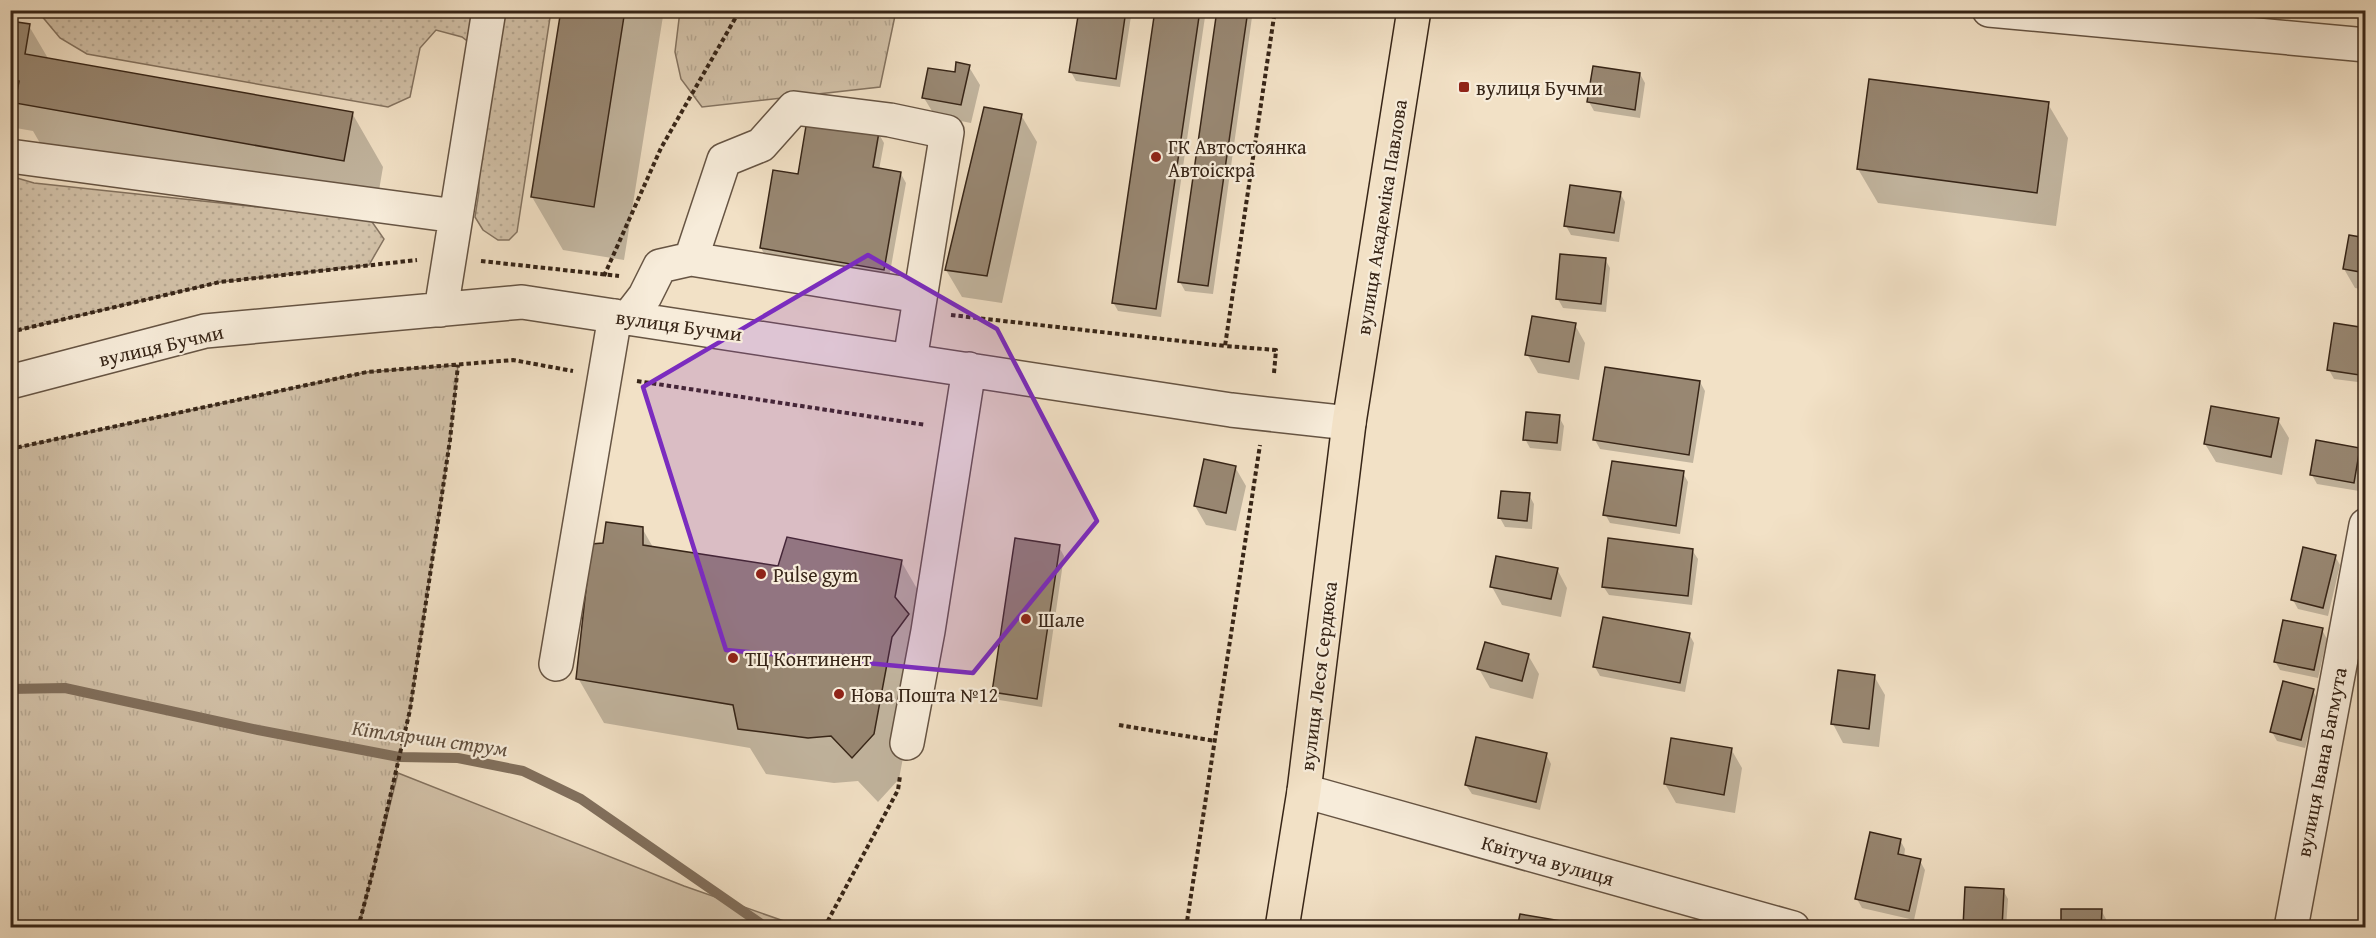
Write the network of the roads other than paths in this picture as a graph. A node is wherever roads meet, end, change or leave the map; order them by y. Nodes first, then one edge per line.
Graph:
1 (1414, 10) edge
2 (1989, 10) edge
3 (489, 11) edge
4 (2366, 45) edge
5 (10, 156) edge
6 (456, 216) junction
7 (692, 259) junction
8 (920, 296) junction
9 (441, 310) junction
10 (610, 315) junction
11 (910, 360) junction
12 (969, 369) junction
13 (10, 382) edge
14 (1349, 423) junction
15 (2366, 525) edge
16 (556, 664) dead end
17 (907, 743) road end
18 (1304, 791) junction
19 (1282, 927) edge
20 (1793, 927) edge
21 (2290, 927) edge

1 - 14 main road, вулиця Академіка Павлова
2 - 4 street
3 - 6 street
5 - 6 street
6 - 9 street
7 - 8 street
7 - 8 street
7 - 10 street
8 - 11 street
9 - 10 street, вулиця Бучми
9 - 13 street, вулиця Бучми
10 - 11 street, вулиця Бучми
10 - 16 street
11 - 12 street, вулиця Бучми
12 - 14 street, вулиця Бучми
12 - 17 street
14 - 18 main road, вулиця Леся Сердюка
15 - 21 street, вулиця Івана Багмута
18 - 19 main road, вулиця Леся Сердюка
18 - 20 street, Квітуча вулиця

